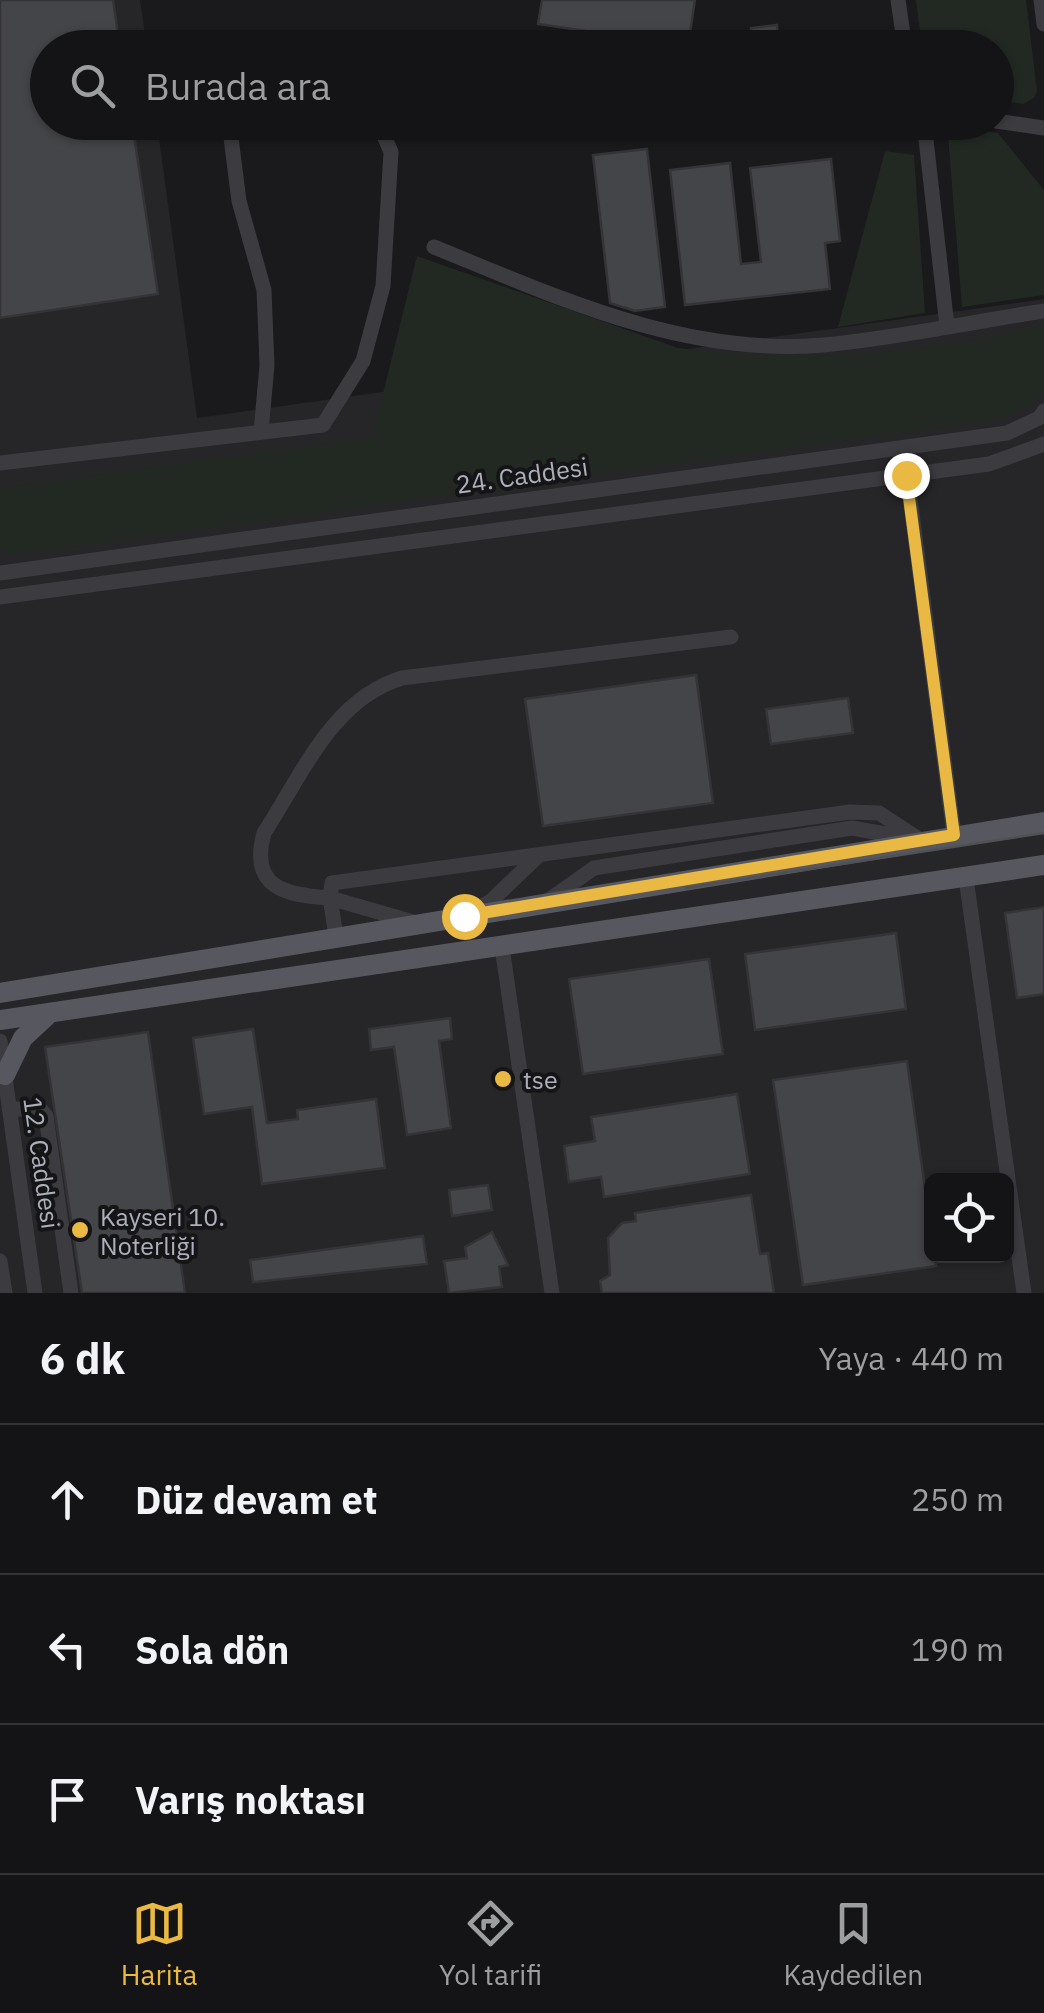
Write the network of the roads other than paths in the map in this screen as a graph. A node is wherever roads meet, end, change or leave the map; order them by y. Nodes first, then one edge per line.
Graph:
1 (898, 0) edge
2 (1041, 0) edge
3 (1044, 24) edge
4 (902, 30) edge
5 (1014, 124) edge
6 (1044, 128) edge
7 (231, 140) edge
8 (386, 140) edge
9 (926, 140) edge
10 (434, 248) dead end
11 (1044, 311) edge
12 (947, 326) junction
13 (1044, 412) edge
14 (261, 432) junction
15 (1044, 444) edge
16 (0, 463) edge
17 (906, 475) junction
18 (0, 573) edge
19 (0, 596) edge
20 (731, 636) dead end
21 (1044, 822) edge
22 (954, 835) junction
23 (922, 841) junction
24 (542, 854) junction
25 (1044, 864) edge
26 (966, 878) junction
27 (330, 898) junction
28 (541, 905) junction
29 (464, 916) junction
30 (416, 924) junction
31 (336, 936) junction
32 (502, 947) junction
33 (0, 994) edge
34 (51, 1012) junction
35 (0, 1020) edge
36 (0, 1041) edge
37 (5, 1075) junction
38 (9, 1109) junction
39 (0, 1261) edge
40 (5, 1293) edge
41 (34, 1293) edge
42 (70, 1293) edge
43 (552, 1293) edge
44 (1024, 1293) edge

1 - 4 street
2 - 3 street
5 - 6 street
7 - 14 street
8 - 14 street
9 - 12 street
10 - 12 street
11 - 12 street
13 - 18 street, 24. Caddesi
14 - 16 street
15 - 17 street, 24. Caddesi
17 - 19 street, 24. Caddesi
17 - 22 street
20 - 27 street
21 - 22 main road
22 - 23 main road
23 - 24 street
23 - 28 main road
23 - 28 street
24 - 27 street
24 - 29 street
25 - 26 main road
26 - 32 main road
26 - 44 street
27 - 30 street
27 - 31 street
28 - 29 main road
29 - 30 main road
30 - 31 main road
31 - 33 main road
32 - 34 main road
32 - 43 street
34 - 35 main road
34 - 37 main road
36 - 37 street, 12. Caddesi
37 - 38 street, 12. Caddesi
38 - 41 street, 12. Caddesi
38 - 42 street
39 - 40 street

